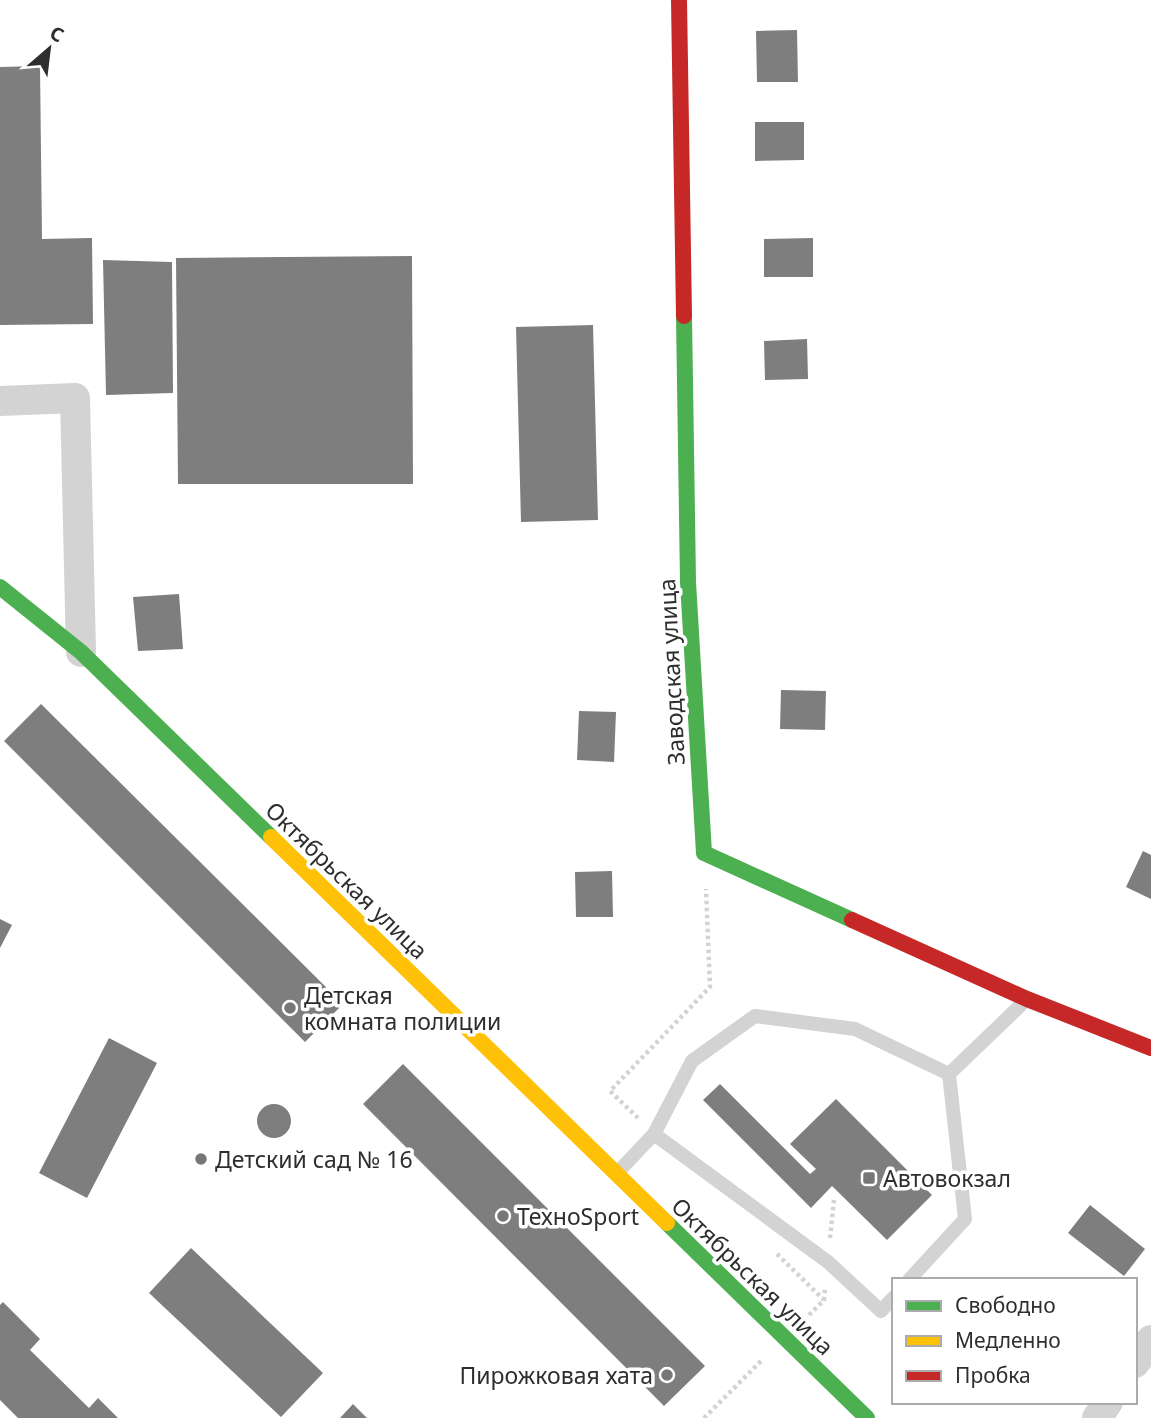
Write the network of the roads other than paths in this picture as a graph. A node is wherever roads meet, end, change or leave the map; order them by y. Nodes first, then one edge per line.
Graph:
1 (679, 0) edge
2 (0, 401) edge
3 (0, 587) edge
4 (81, 652) junction
5 (1027, 999) junction
6 (1151, 1048) edge
7 (949, 1074) junction
8 (654, 1134) junction
9 (616, 1174) junction
10 (911, 1278) edge
11 (892, 1299) edge
12 (1151, 1340) edge
13 (1137, 1360) edge
14 (867, 1418) edge

1 - 5 street, Заводская улица
2 - 4 street
3 - 4 street, Октябрьская улица
4 - 9 street, Октябрьская улица
5 - 6 street, Заводская улица
5 - 7 lane
7 - 8 lane
7 - 10 lane
8 - 9 lane
8 - 11 lane
9 - 14 street, Октябрьская улица
12 - 13 street

